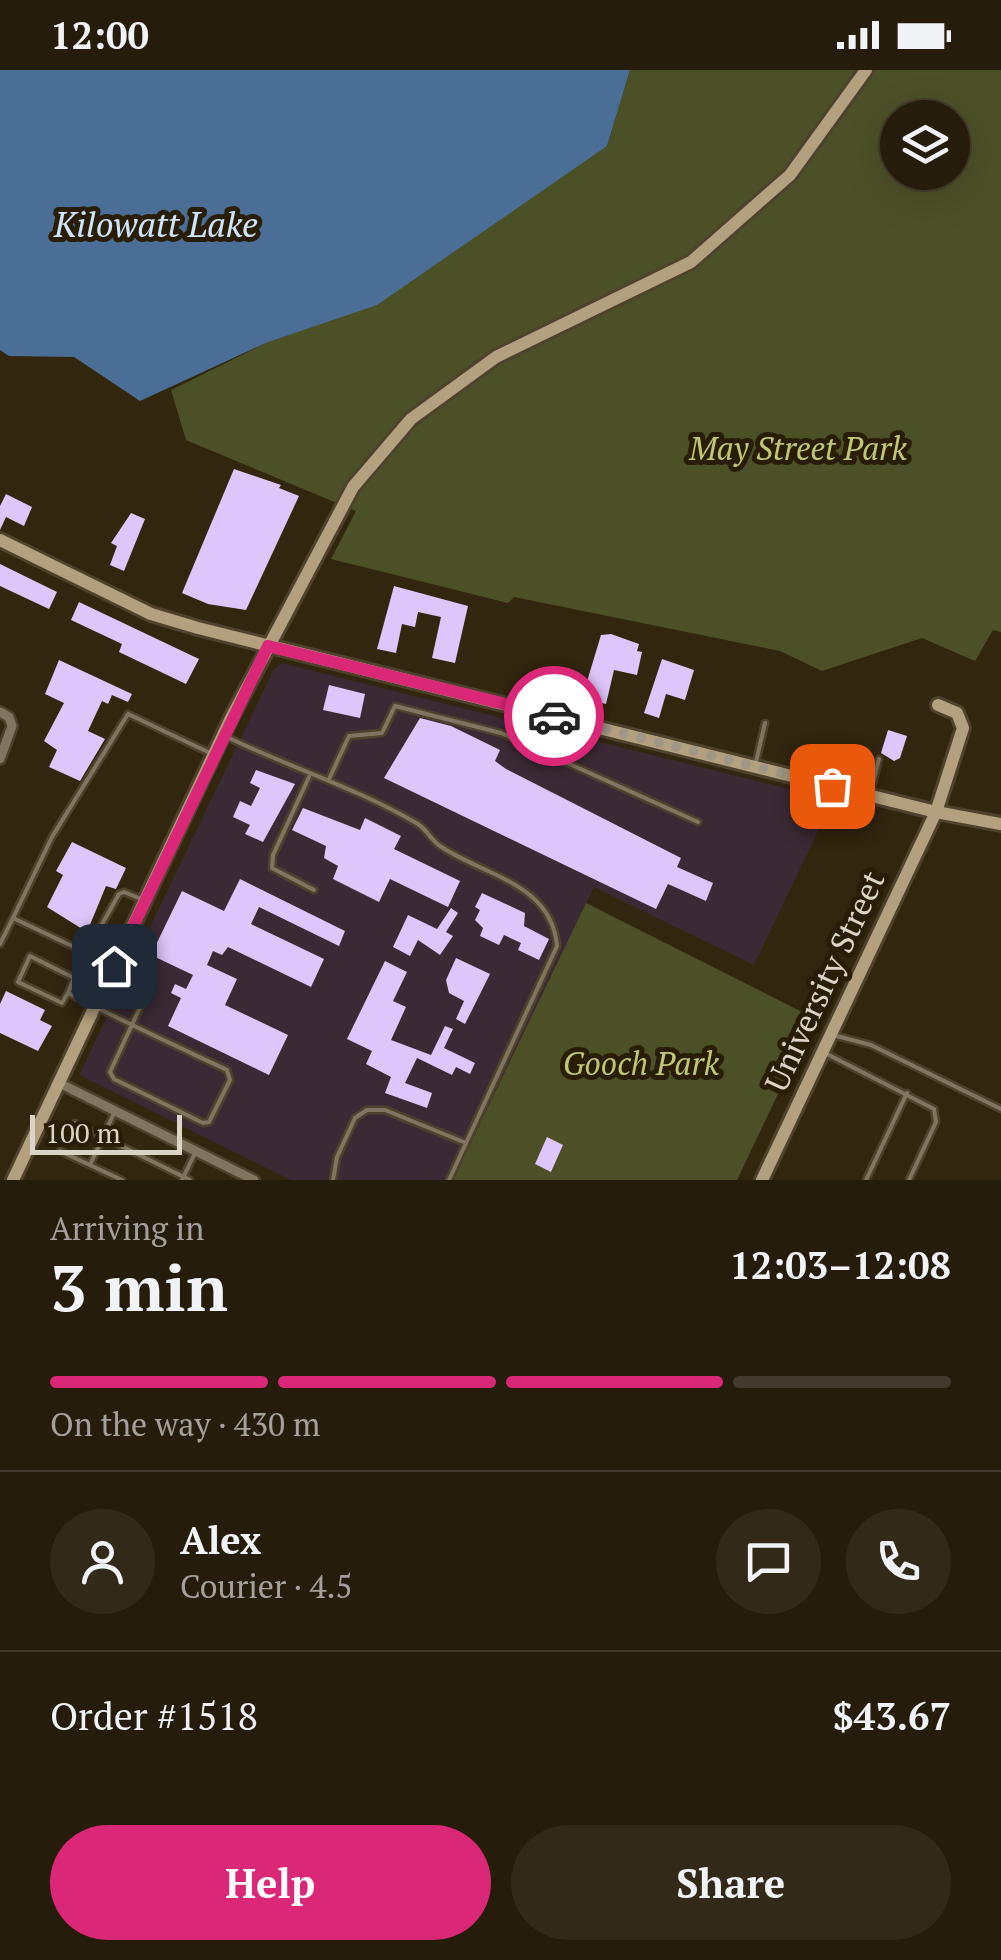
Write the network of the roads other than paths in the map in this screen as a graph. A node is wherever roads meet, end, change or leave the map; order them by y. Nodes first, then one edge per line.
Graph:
1 (866, 70) edge
2 (0, 540) edge
3 (268, 646) junction
4 (938, 705) dead end
5 (5, 715) edge
6 (764, 723) dead end
7 (223, 735) junction
8 (214, 755) junction
9 (0, 759) edge
10 (879, 759) dead end
11 (756, 766) junction
12 (309, 776) junction
13 (328, 780) junction
14 (870, 796) junction
15 (936, 812) junction
16 (698, 822) dead end
17 (1001, 824) edge
18 (314, 890) dead end
19 (145, 901) junction
20 (14, 918) junction
21 (0, 944) edge
22 (87, 952) junction
23 (114, 966) junction
24 (150, 986) dead end
25 (68, 993) junction
26 (95, 1007) junction
27 (132, 1025) junction
28 (828, 1034) junction
29 (820, 1051) junction
30 (58, 1084) junction
31 (907, 1093) junction
32 (1001, 1110) edge
33 (116, 1112) junction
34 (75, 1122) dead end
35 (103, 1137) junction
36 (466, 1143) junction
37 (60, 1151) dead end
38 (196, 1151) junction
39 (90, 1165) junction
40 (185, 1179) edge
41 (12, 1180) edge
42 (122, 1180) edge
43 (254, 1180) edge
44 (333, 1180) edge
45 (448, 1180) edge
46 (762, 1180) edge
47 (866, 1180) edge
48 (909, 1180) edge

1 - 3 main road
2 - 3 main road
3 - 7 main road
3 - 11 main road
4 - 15 main road, University Street
5 - 9 street
6 - 11 lane
7 - 8 main road
7 - 12 lane
8 - 19 main road
8 - 20 lane
10 - 14 lane
11 - 14 main road
12 - 13 lane
12 - 18 lane
13 - 16 lane
13 - 36 lane
14 - 15 main road
15 - 17 main road
15 - 28 main road, University Street
19 - 22 lane
19 - 23 main road
20 - 21 lane
20 - 22 lane
22 - 23 lane
23 - 26 main road
24 - 27 lane
25 - 25 lane
25 - 26 lane
26 - 27 lane
26 - 30 main road
27 - 27 lane
28 - 29 main road, University Street
28 - 32 lane
29 - 31 lane
29 - 46 main road, University Street
30 - 33 street
30 - 41 main road
31 - 47 lane
31 - 48 lane
33 - 35 lane
33 - 38 street
34 - 35 lane
35 - 39 lane
35 - 40 lane
36 - 44 lane
36 - 45 lane
37 - 39 lane
38 - 40 lane
38 - 43 street
39 - 42 lane

